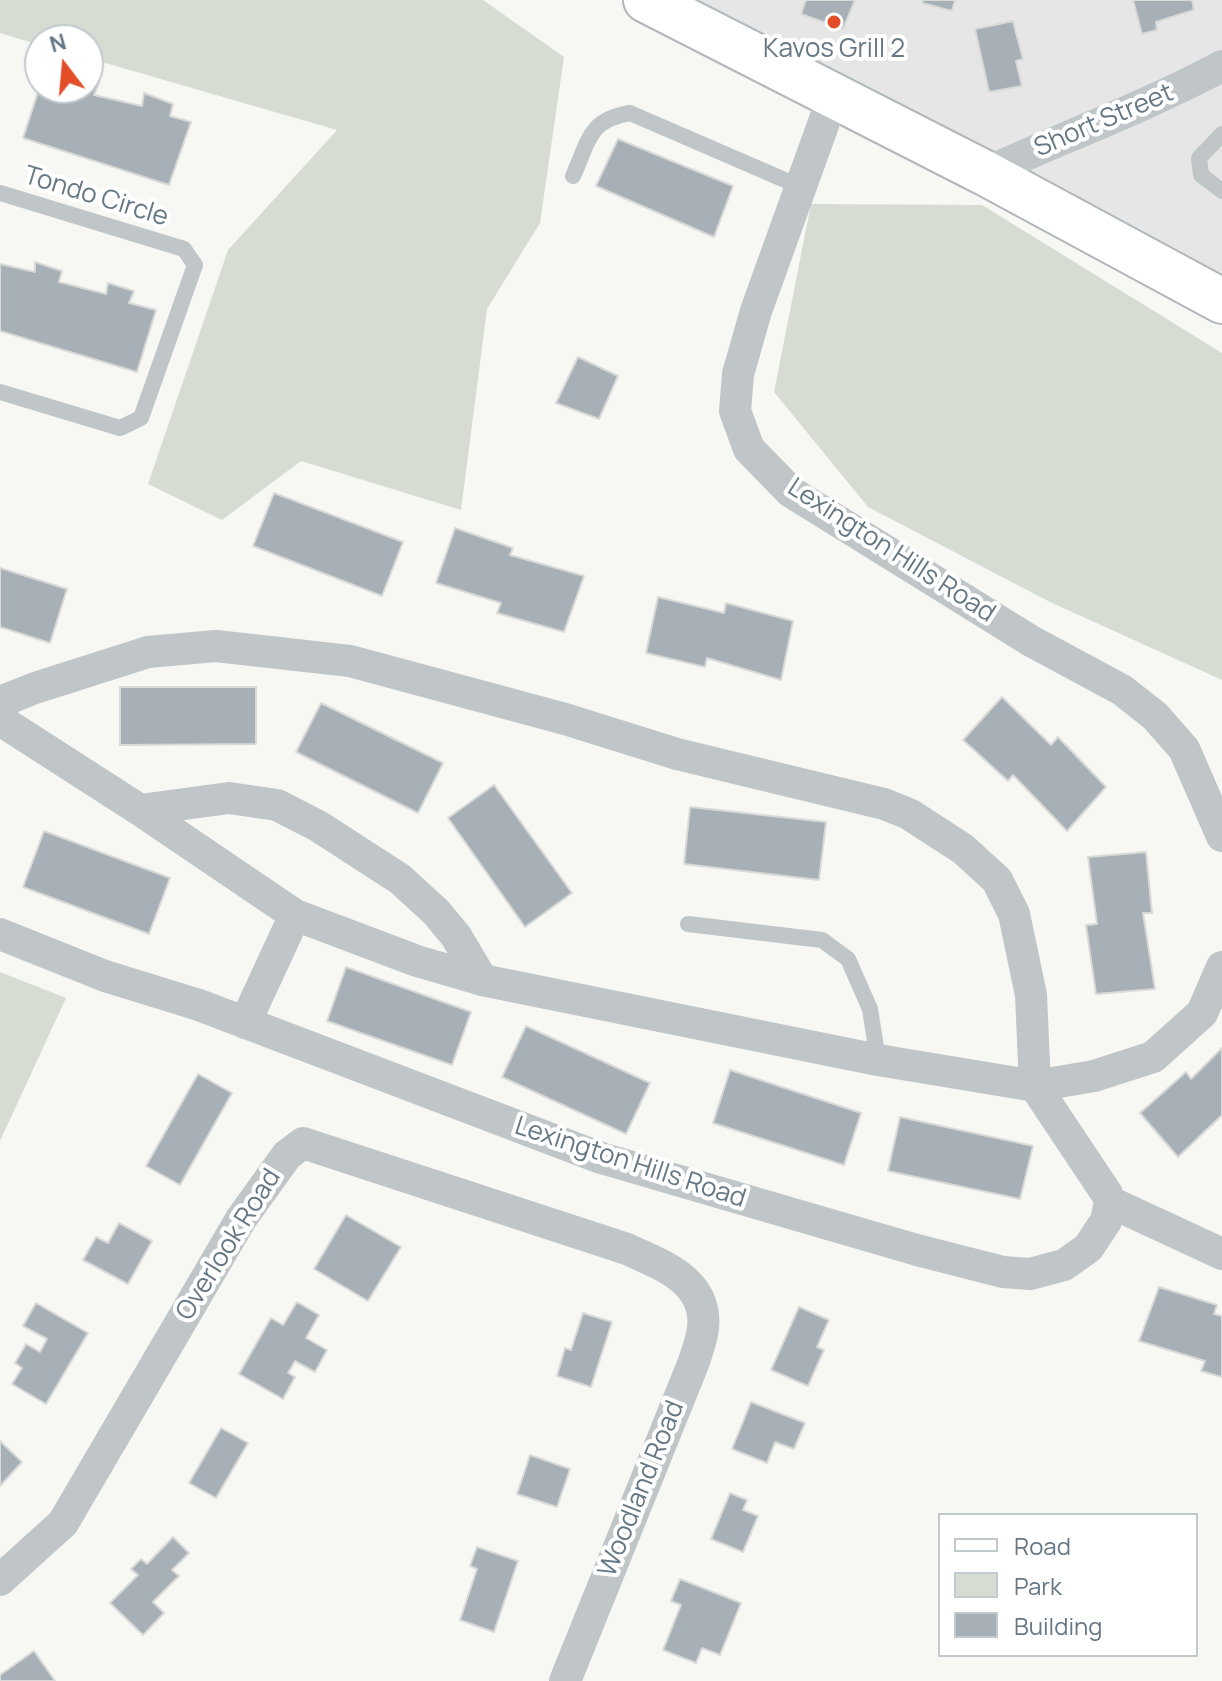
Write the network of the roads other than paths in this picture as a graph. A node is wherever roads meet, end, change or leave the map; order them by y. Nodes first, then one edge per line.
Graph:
1 (646, 0) edge
2 (1222, 66) edge
3 (833, 97) junction
4 (1222, 134) edge
5 (985, 173) junction
6 (573, 176) dead end
7 (801, 187) junction
8 (1222, 191) edge
9 (0, 193) edge
10 (1222, 301) edge
11 (0, 392) edge
12 (0, 702) edge
13 (0, 720) edge
14 (140, 810) junction
15 (1222, 836) edge
16 (295, 915) junction
17 (688, 924) dead end
18 (0, 934) edge
19 (482, 980) junction
20 (1220, 981) edge
21 (245, 1023) junction
22 (878, 1060) junction
23 (1035, 1086) junction
24 (1110, 1202) junction
25 (1222, 1254) edge
26 (698, 1294) joint
27 (0, 1580) edge
28 (565, 1681) edge

1 - 3 main road
2 - 5 street, Short Street
3 - 5 main road
3 - 7 street, Lexington Hills Road
4 - 8 lane
5 - 10 main road
6 - 7 lane
7 - 15 street, Lexington Hills Road
9 - 11 lane, Tondo Circle
12 - 23 street
13 - 14 street
14 - 16 street
14 - 19 street
16 - 19 street
16 - 21 street
17 - 22 lane
18 - 21 street, Lexington Hills Road
19 - 22 street
20 - 23 street
21 - 24 street, Lexington Hills Road
22 - 23 street
23 - 24 street
24 - 25 street
26 - 27 street, Overlook Road
26 - 28 street, Woodland Road

